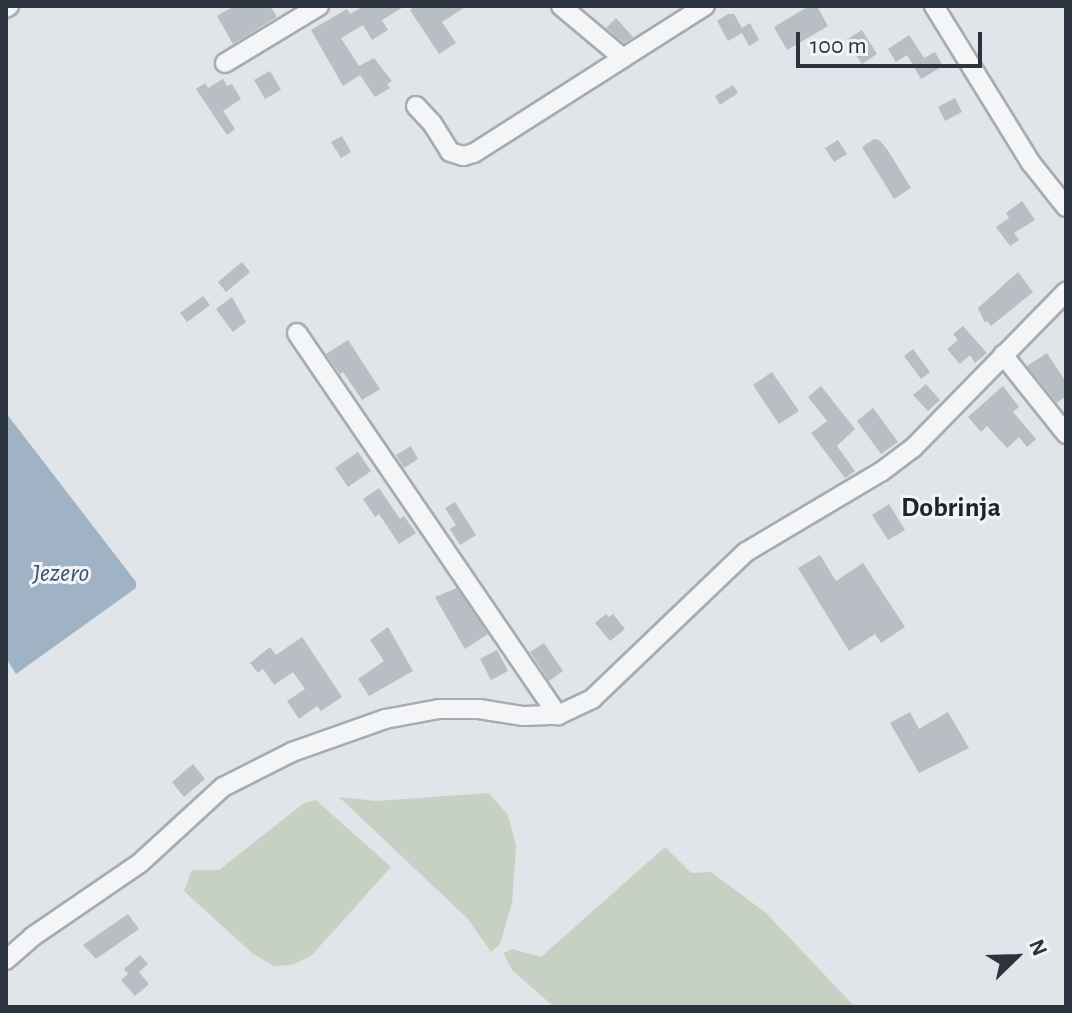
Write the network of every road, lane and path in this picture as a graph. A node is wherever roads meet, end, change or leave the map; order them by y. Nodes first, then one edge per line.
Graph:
1 (319, 6) edge
2 (561, 6) edge
3 (705, 6) edge
4 (934, 6) edge
5 (623, 58) junction
6 (225, 63) dead end
7 (416, 106) dead end
8 (1066, 207) edge
9 (1066, 292) edge
10 (297, 333) dead end
11 (1003, 355) junction
12 (1066, 434) edge
13 (558, 715) junction
14 (6, 960) edge

1 - 6 street
2 - 5 street
3 - 5 street
4 - 8 street
5 - 7 street
9 - 11 street
10 - 13 street
11 - 12 street
11 - 13 street
13 - 14 street

